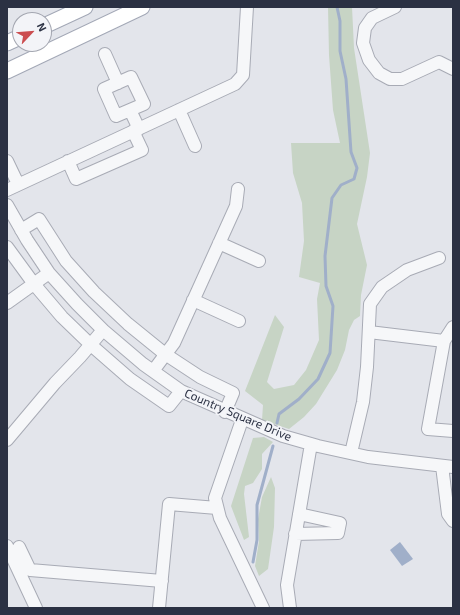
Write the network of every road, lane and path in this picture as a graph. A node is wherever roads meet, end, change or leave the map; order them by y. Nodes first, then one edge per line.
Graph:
1 (85, 7) edge
2 (142, 7) edge
3 (238, 7) edge
4 (247, 7) edge
5 (395, 7) edge
6 (52, 22) edge
7 (246, 25) junction
8 (105, 54) dead end
9 (453, 69) edge
10 (7, 71) edge
11 (118, 83) junction
12 (130, 110) junction
13 (179, 110) junction
14 (136, 130) junction
15 (195, 146) dead end
16 (7, 161) edge
17 (68, 161) junction
18 (18, 184) junction
19 (238, 189) dead end
20 (7, 190) edge
21 (7, 205) edge
22 (21, 230) junction
23 (219, 243) junction
24 (7, 247) edge
25 (439, 258) dead end
26 (260, 261) dead end
27 (49, 273) junction
28 (34, 284) junction
29 (94, 292) junction
30 (193, 300) junction
31 (7, 303) edge
32 (79, 306) junction
33 (239, 321) dead end
34 (453, 327) edge
35 (103, 330) junction
36 (369, 332) junction
37 (444, 341) junction
38 (90, 345) junction
39 (165, 354) junction
40 (153, 371) junction
41 (181, 391) junction
42 (225, 412) junction
43 (242, 420) junction
44 (453, 431) edge
45 (7, 440) edge
46 (311, 444) junction
47 (351, 453) junction
48 (448, 467) edge
49 (217, 508) junction
50 (299, 514) junction
51 (453, 521) edge
52 (295, 534) junction
53 (13, 546) edge
54 (162, 581) junction
55 (36, 608) edge
56 (159, 608) edge
57 (263, 608) edge
58 (290, 608) edge

1 - 6 main road
2 - 10 main road
3 - 7 street
4 - 7 street
5 - 9 street
7 - 13 street
8 - 11 street
11 - 12 street
11 - 12 street
12 - 14 street
13 - 14 street
13 - 15 street
14 - 17 street
14 - 17 street
16 - 18 street
17 - 18 street
18 - 20 street
19 - 23 street
21 - 22 street, Country Square Drive
22 - 27 street, Country Square Drive
22 - 29 street
23 - 26 street
23 - 30 street
24 - 28 street
25 - 36 street
27 - 28 street
27 - 32 street, Country Square Drive
28 - 31 street
28 - 38 street
29 - 32 street
29 - 39 street
30 - 33 street
30 - 39 street
32 - 35 street, Country Square Drive
34 - 37 street
35 - 38 street
35 - 40 street, Country Square Drive
36 - 37 street
36 - 47 street
37 - 44 street
38 - 41 street
38 - 45 street
39 - 40 street
39 - 42 street
40 - 41 street, Country Square Drive
41 - 42 street, Country Square Drive
42 - 43 street, Country Square Drive
43 - 46 street, Country Square Drive
43 - 49 street
46 - 47 street, Country Square Drive
46 - 50 street
47 - 48 street, Country Square Drive
48 - 51 street
49 - 54 street
49 - 57 street
50 - 52 street
50 - 52 street
52 - 58 street
53 - 54 street
53 - 55 street
54 - 56 street

